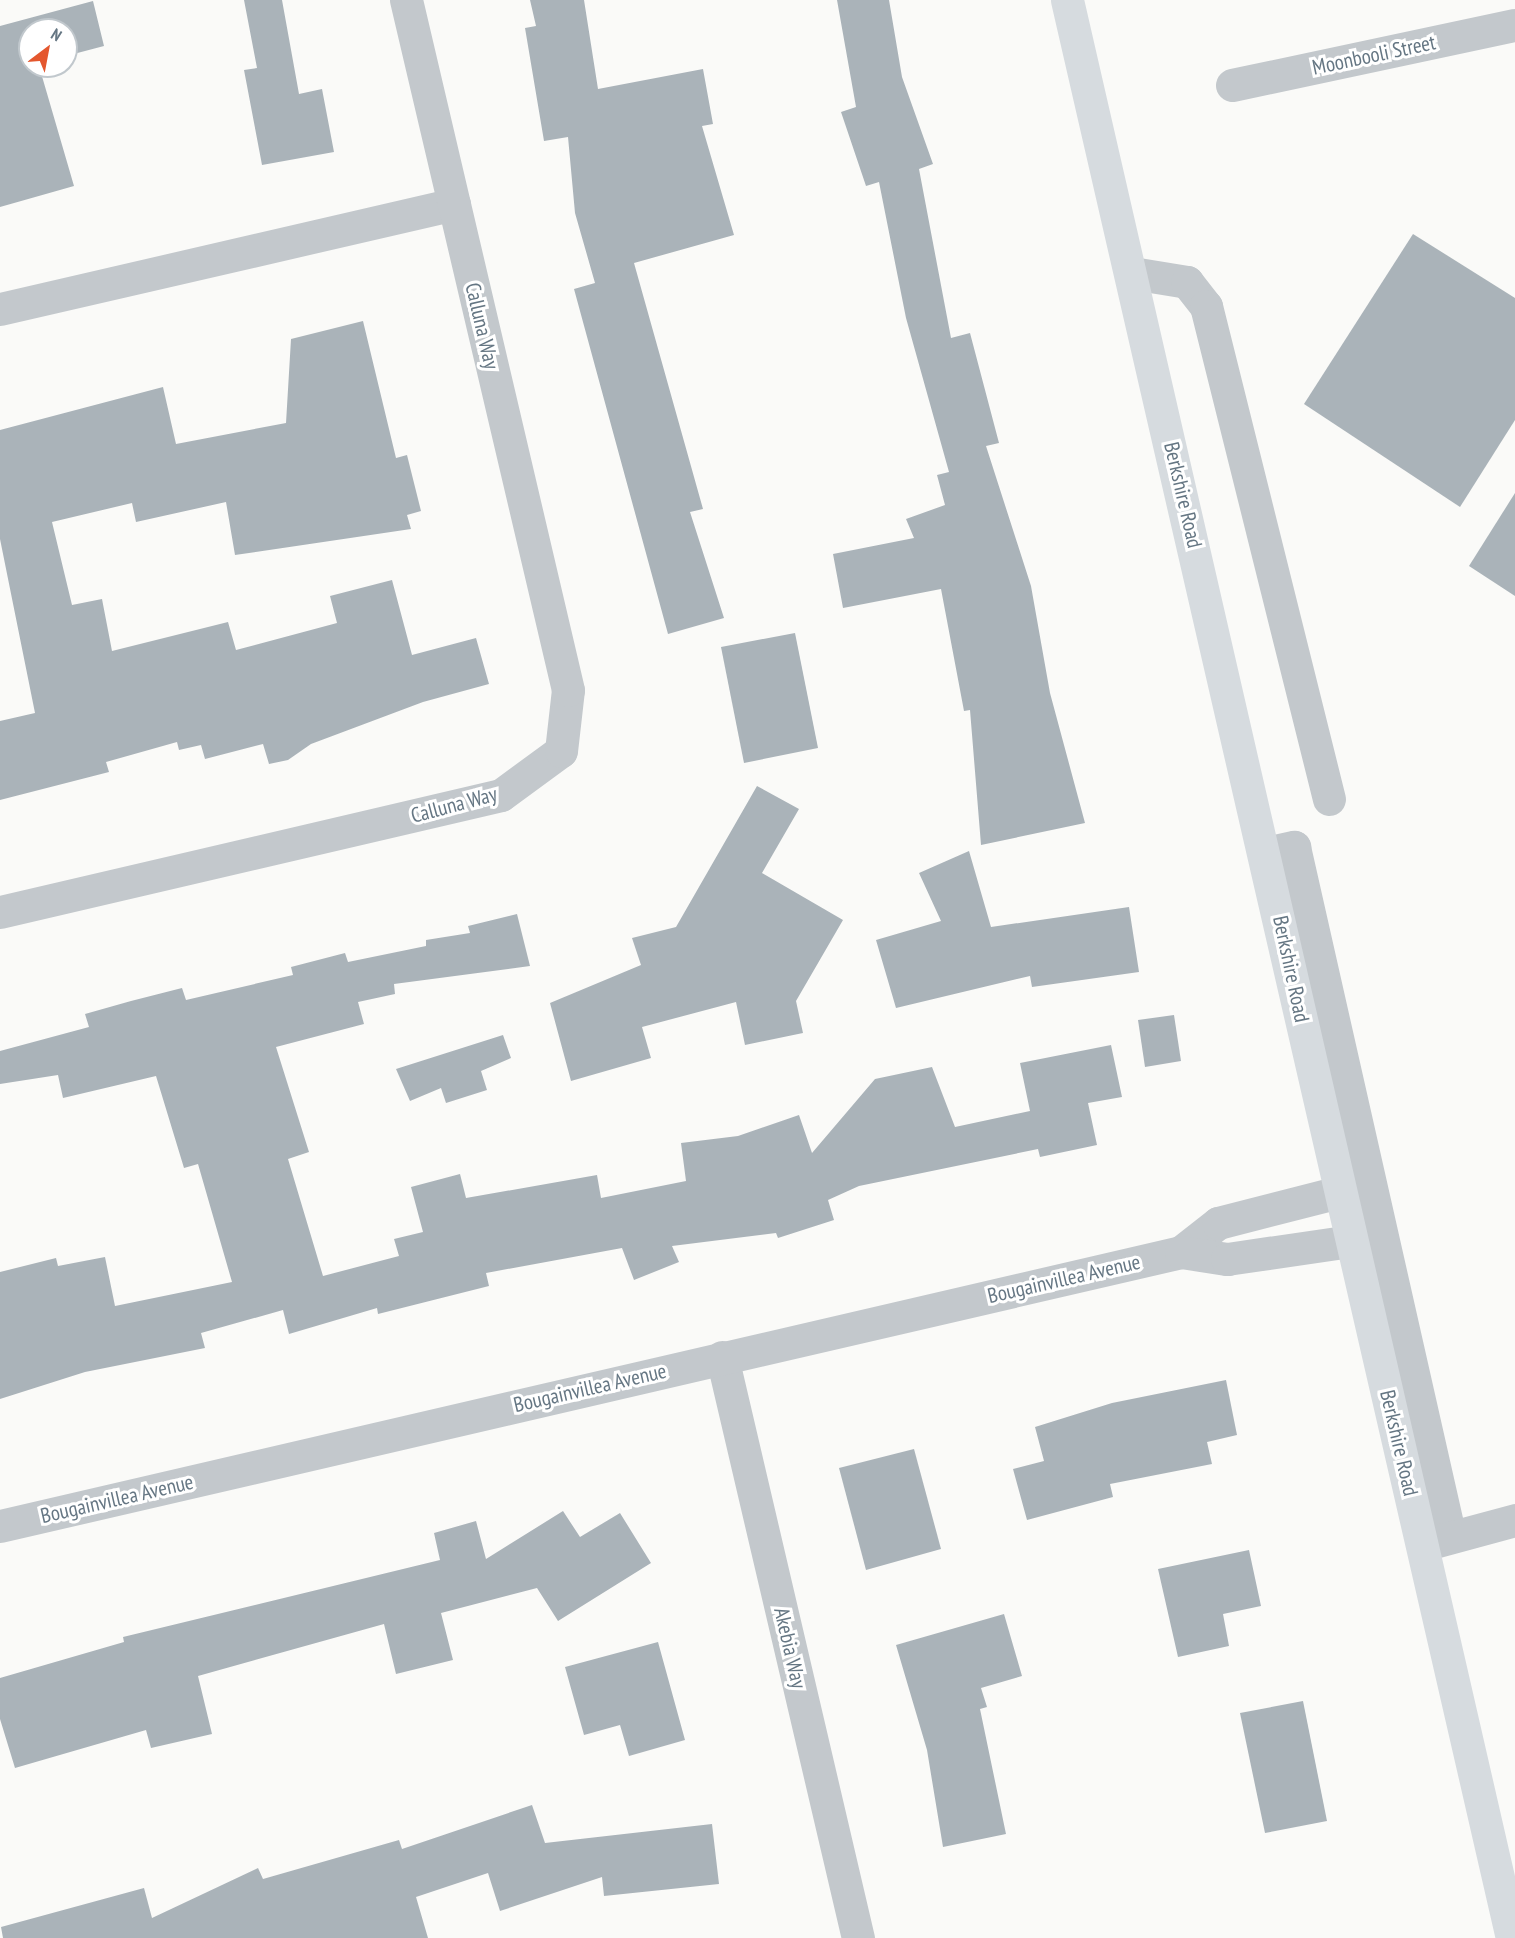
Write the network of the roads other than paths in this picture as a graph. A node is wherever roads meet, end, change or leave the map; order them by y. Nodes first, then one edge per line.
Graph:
1 (406, 0) edge
2 (1067, 0) edge
3 (1515, 25) edge
4 (1232, 85) dead end
5 (454, 204) junction
6 (1132, 273) junction
7 (0, 309) edge
8 (1329, 799) dead end
9 (1266, 853) junction
10 (0, 912) edge
11 (1339, 1192) junction
12 (1351, 1241) junction
13 (1181, 1252) junction
14 (722, 1357) junction
15 (1515, 1520) edge
16 (0, 1526) edge
17 (1436, 1541) junction
18 (858, 1938) edge
19 (1512, 1938) edge

1 - 5 street, Calluna Way
2 - 6 main road, Berkshire Road
3 - 4 street, Moonbooli Street
5 - 7 street
5 - 10 street, Calluna Way
6 - 8 street
6 - 9 main road, Berkshire Road
9 - 11 main road, Berkshire Road
9 - 17 street
11 - 12 main road, Berkshire Road
11 - 13 street, Bougainvillea Avenue
12 - 13 street, Bougainvillea Avenue
12 - 17 main road, Berkshire Road
13 - 14 street, Bougainvillea Avenue
14 - 16 street, Bougainvillea Avenue
14 - 18 street, Akebia Way
15 - 17 street
17 - 19 main road, Berkshire Road

